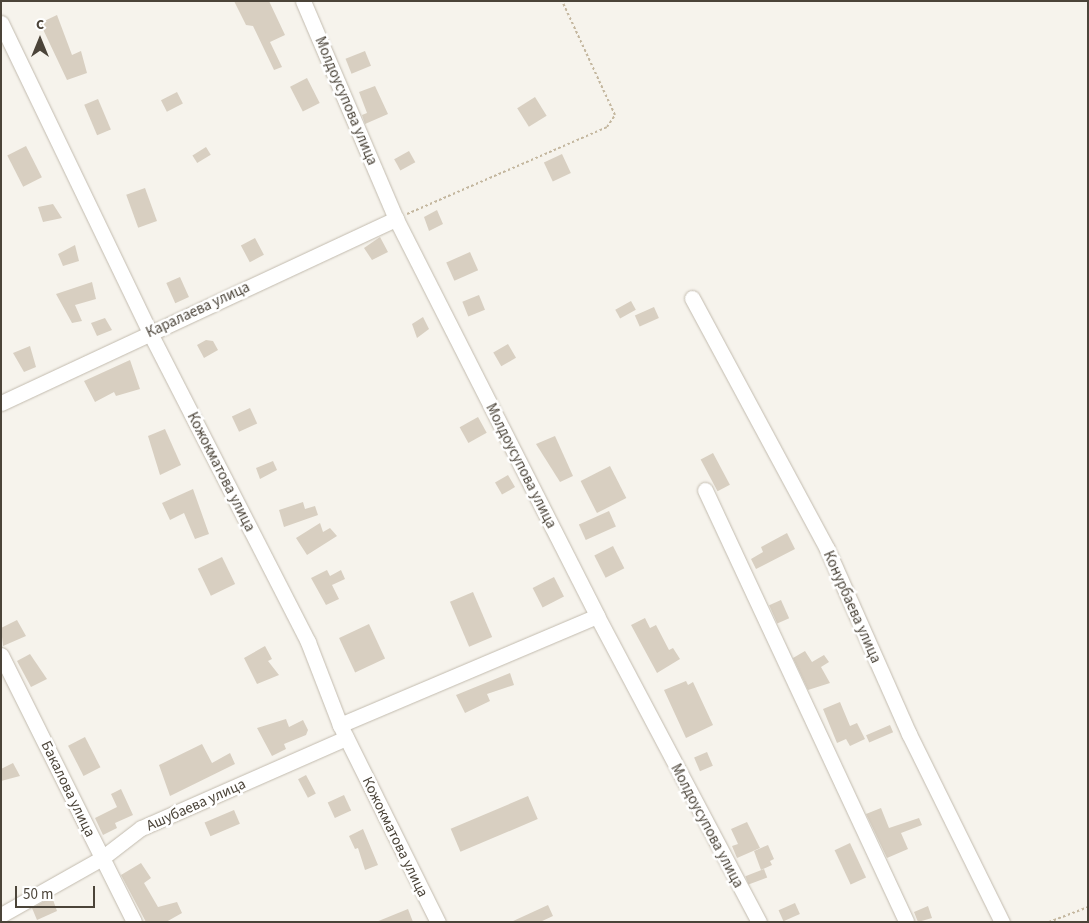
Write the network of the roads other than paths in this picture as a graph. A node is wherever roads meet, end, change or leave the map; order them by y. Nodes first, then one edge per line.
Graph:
1 (304, 1) edge
2 (1, 23) edge
3 (396, 219) junction
4 (692, 298) dead end
5 (150, 333) junction
6 (1, 403) edge
7 (704, 490) dead end
8 (596, 616) junction
9 (1, 656) edge
10 (343, 732) junction
11 (102, 858) junction
12 (1, 915) edge
13 (134, 922) edge
14 (438, 922) edge
15 (759, 922) edge
16 (906, 922) edge
17 (1002, 922) edge

1 - 3 street, Молдоусупова улица
2 - 5 street, Кожокматова улица
3 - 5 street, Каралаева улица
3 - 8 street, Молдоусупова улица
4 - 17 street, Конурбаева улица
5 - 6 street, Каралаева улица
5 - 10 street, Кожокматова улица
7 - 16 street
8 - 10 street, Ашубаева улица
8 - 15 street, Молдоусупова улица
9 - 11 street, Бакалова улица
10 - 11 street, Ашубаева улица
10 - 14 street, Кожокматова улица
11 - 12 street, Ашубаева улица
11 - 13 street, Бакалова улица

